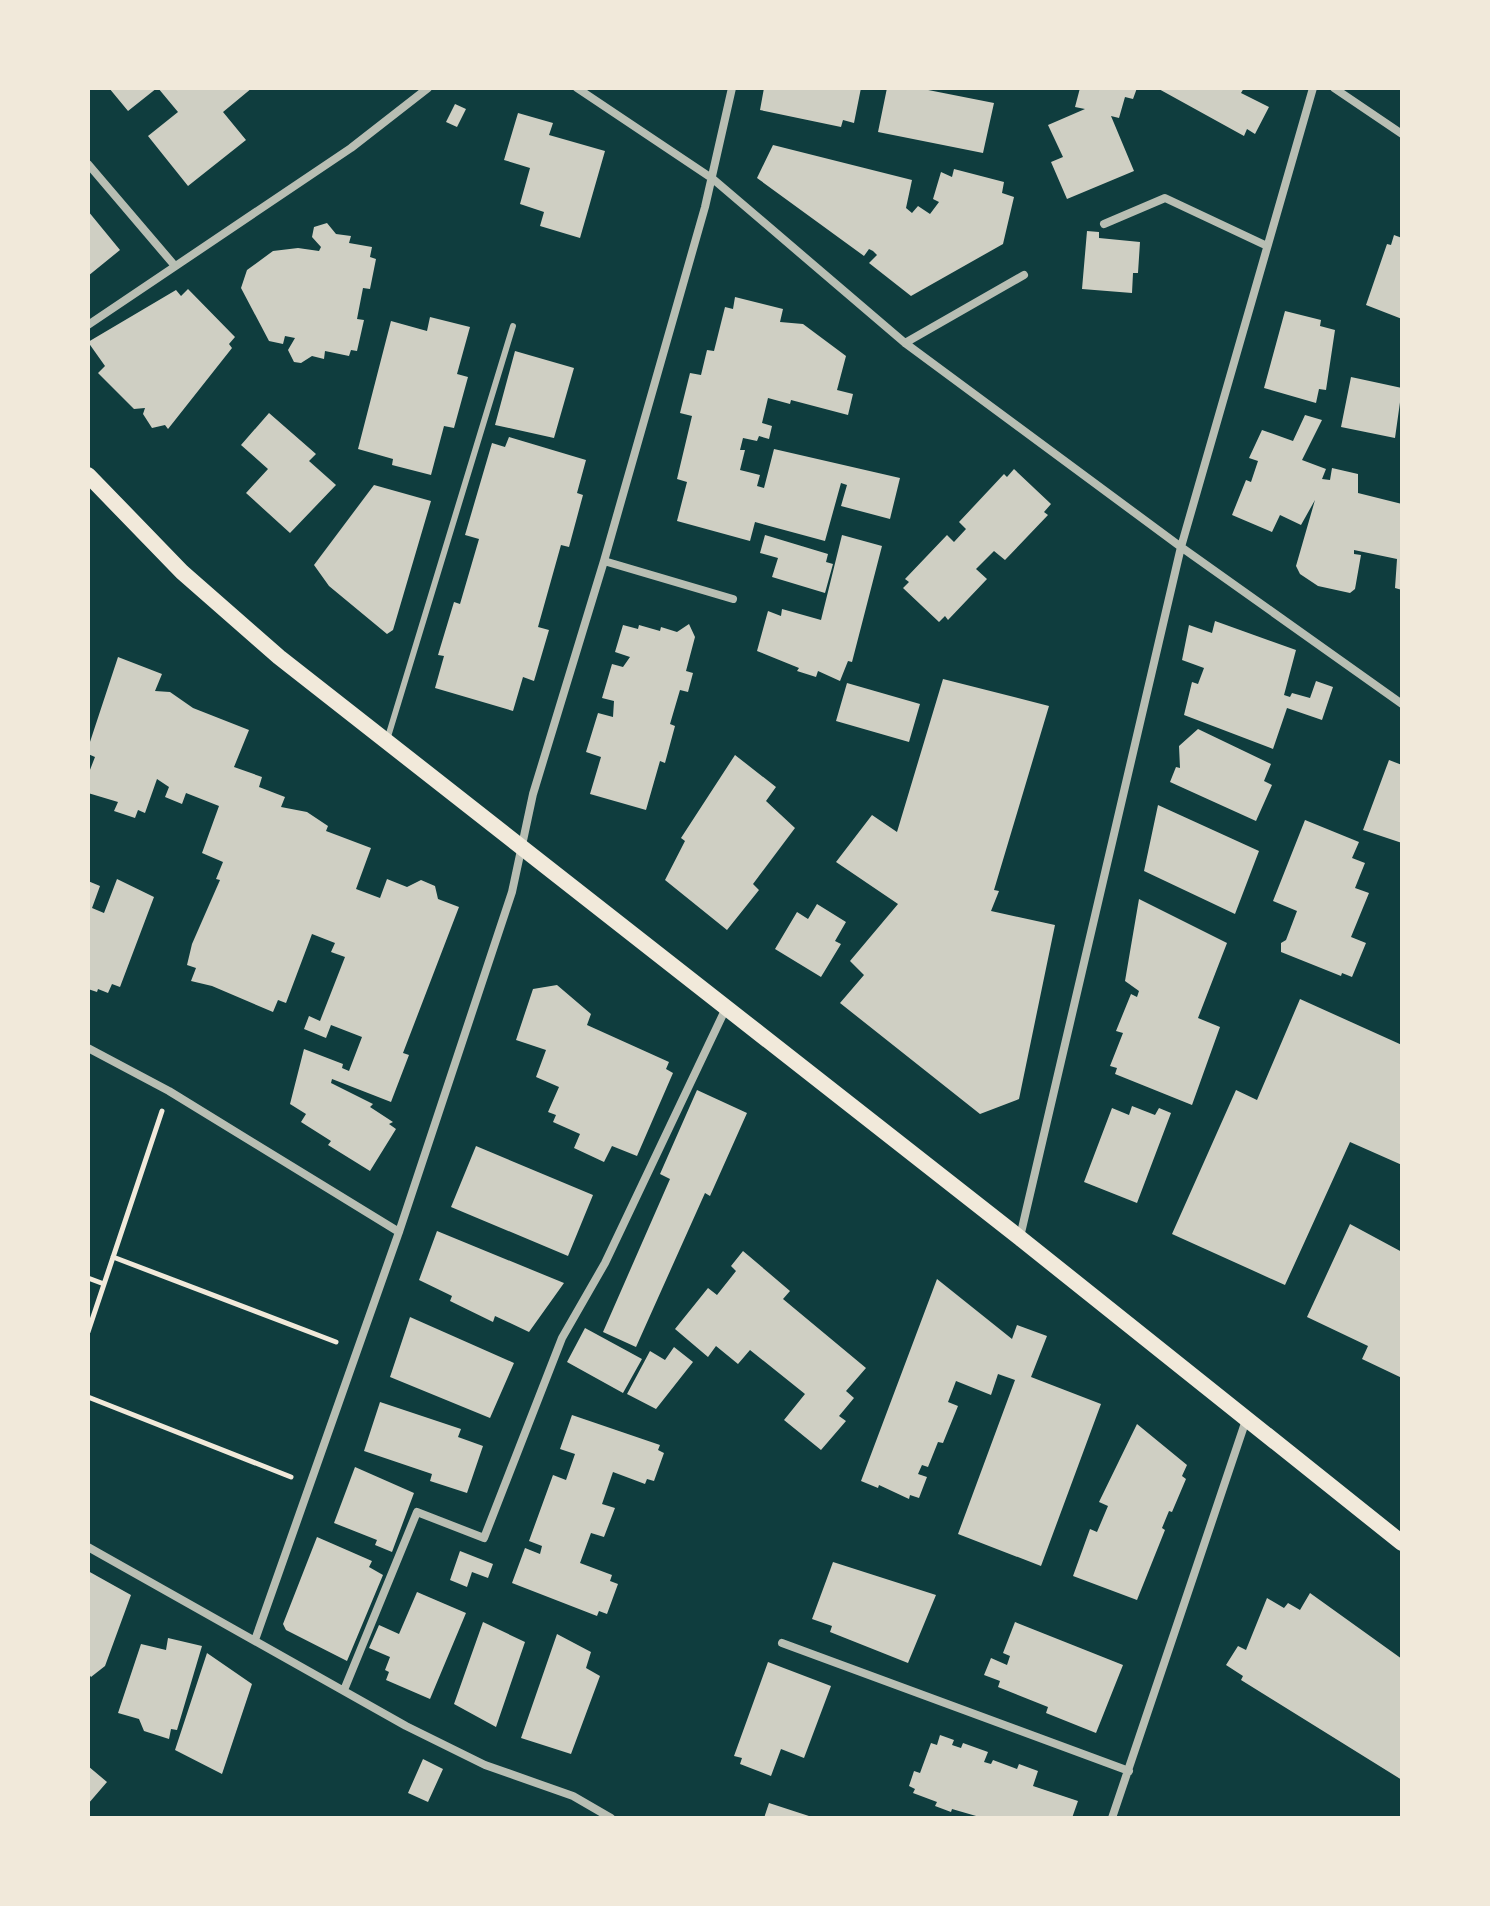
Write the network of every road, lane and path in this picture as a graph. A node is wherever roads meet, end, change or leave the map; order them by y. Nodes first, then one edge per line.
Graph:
1 (428, 88) edge
2 (577, 88) edge
3 (732, 88) edge
4 (1313, 88) edge
5 (1334, 88) edge
6 (1402, 134) edge
7 (88, 164) edge
8 (713, 179) junction
9 (1104, 224) dead end
10 (1265, 245) junction
11 (175, 266) junction
12 (1024, 275) dead end
13 (88, 325) edge
14 (513, 326) dead end
15 (905, 343) junction
16 (88, 475) edge
17 (1181, 547) junction
18 (604, 561) junction
19 (733, 599) dead end
20 (1402, 704) edge
21 (386, 742) junction
22 (520, 846) junction
23 (726, 1007) junction
24 (88, 1048) edge
25 (169, 1091) junction
26 (399, 1232) junction
27 (1020, 1238) junction
28 (113, 1257) junction
29 (88, 1278) edge
30 (104, 1284) junction
31 (88, 1332) edge
32 (358, 1350) junction
33 (88, 1397) edge
34 (1246, 1419) junction
35 (310, 1485) junction
36 (1402, 1543) edge
37 (88, 1547) edge
38 (255, 1640) junction
39 (782, 1643) dead end
40 (344, 1690) junction
41 (1129, 1771) junction
42 (611, 1818) edge
43 (1112, 1818) edge

1 - 11 street
2 - 8 street
3 - 8 street
4 - 10 street
5 - 6 street
7 - 11 street
8 - 15 street
8 - 18 street
9 - 10 street
10 - 17 street
11 - 13 street
12 - 15 street
14 - 21 lane
15 - 17 street
16 - 21 main road
17 - 20 street
17 - 27 street
18 - 19 street
18 - 22 street
21 - 22 main road
22 - 23 main road
22 - 26 street
23 - 27 main road
23 - 40 street
24 - 25 street
25 - 26 street
25 - 28 path
26 - 32 street
27 - 34 main road
28 - 30 path
28 - 32 path
29 - 30 path
30 - 31 path
32 - 35 street
33 - 35 path
34 - 36 main road
34 - 41 street
35 - 38 street
37 - 38 street
38 - 40 street
39 - 41 street
40 - 42 street
41 - 43 street

